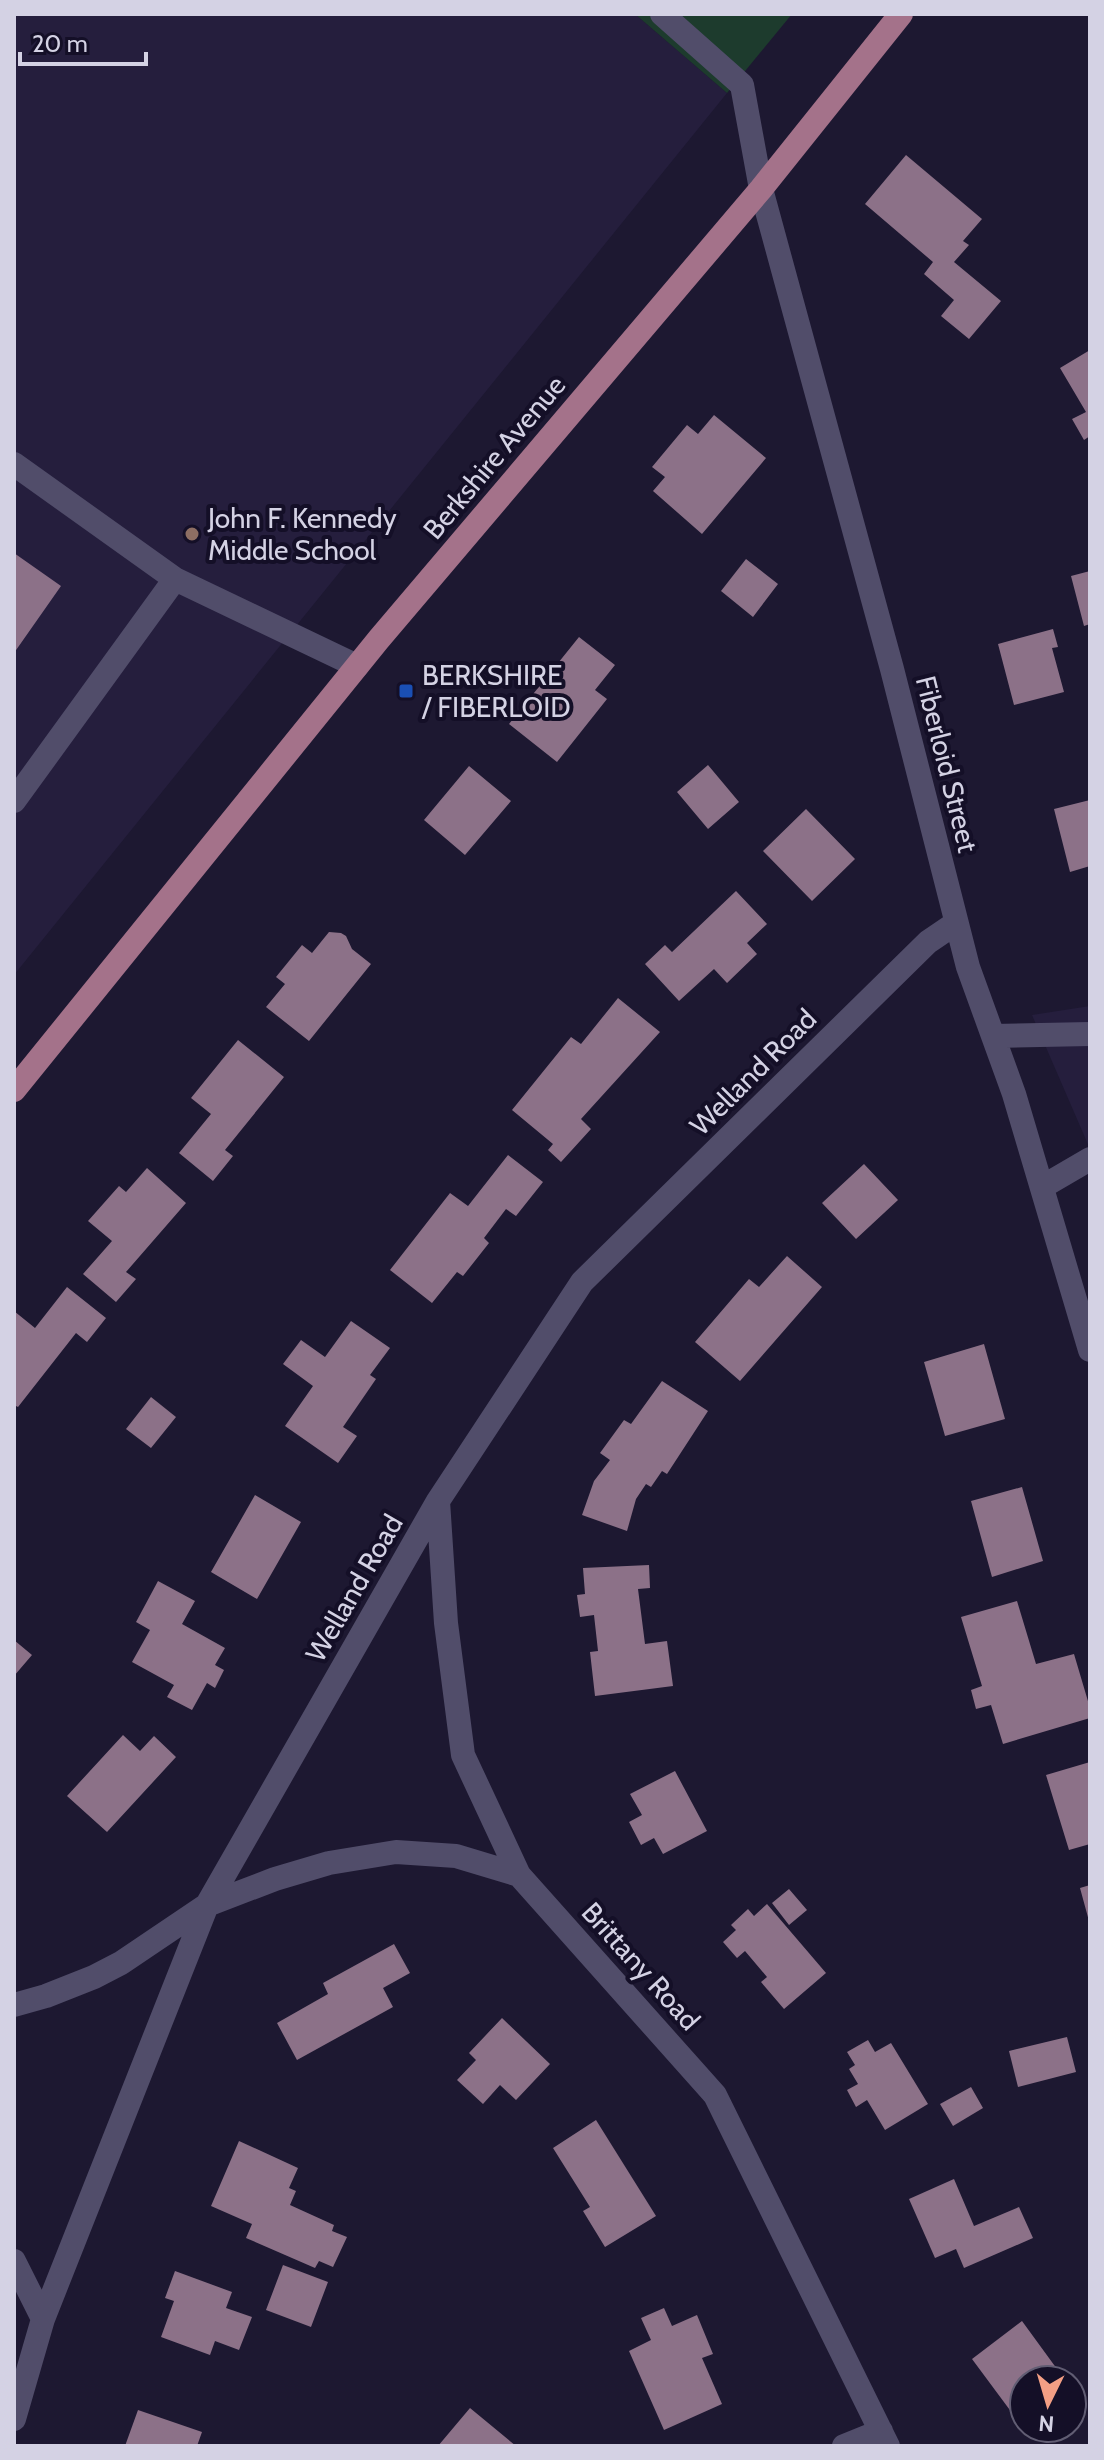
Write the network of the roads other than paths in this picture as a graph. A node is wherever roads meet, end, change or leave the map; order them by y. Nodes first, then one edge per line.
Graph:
1 (662, 14) edge
2 (901, 14) edge
3 (761, 189) junction
4 (14, 464) edge
5 (175, 579) junction
6 (357, 666) junction
7 (14, 801) edge
8 (956, 923) junction
9 (1090, 1034) edge
10 (993, 1036) junction
11 (14, 1090) edge
12 (1090, 1159) edge
13 (1042, 1187) junction
14 (1090, 1350) edge
15 (438, 1501) junction
16 (519, 1875) junction
17 (207, 1905) junction
18 (14, 2005) edge
19 (14, 2261) edge
20 (43, 2319) junction
21 (14, 2419) edge
22 (884, 2438) edge
23 (844, 2446) edge

1 - 3 street, Fiberloid Street
2 - 3 main road, Berkshire Avenue
3 - 6 main road, Berkshire Avenue
3 - 8 street, Fiberloid Street
4 - 5 street
5 - 6 street
5 - 7 street
6 - 11 main road, Berkshire Avenue
8 - 10 street, Fiberloid Street
8 - 15 street, Welland Road
9 - 10 street
10 - 13 street, Fiberloid Street
12 - 13 street
13 - 14 street, Fiberloid Street
15 - 16 street, Brittany Road
15 - 17 street, Welland Road
16 - 17 street
16 - 22 street, Brittany Road
17 - 18 street
17 - 20 street, Welland Road
19 - 20 street
20 - 21 street, Welland Road
22 - 23 street

